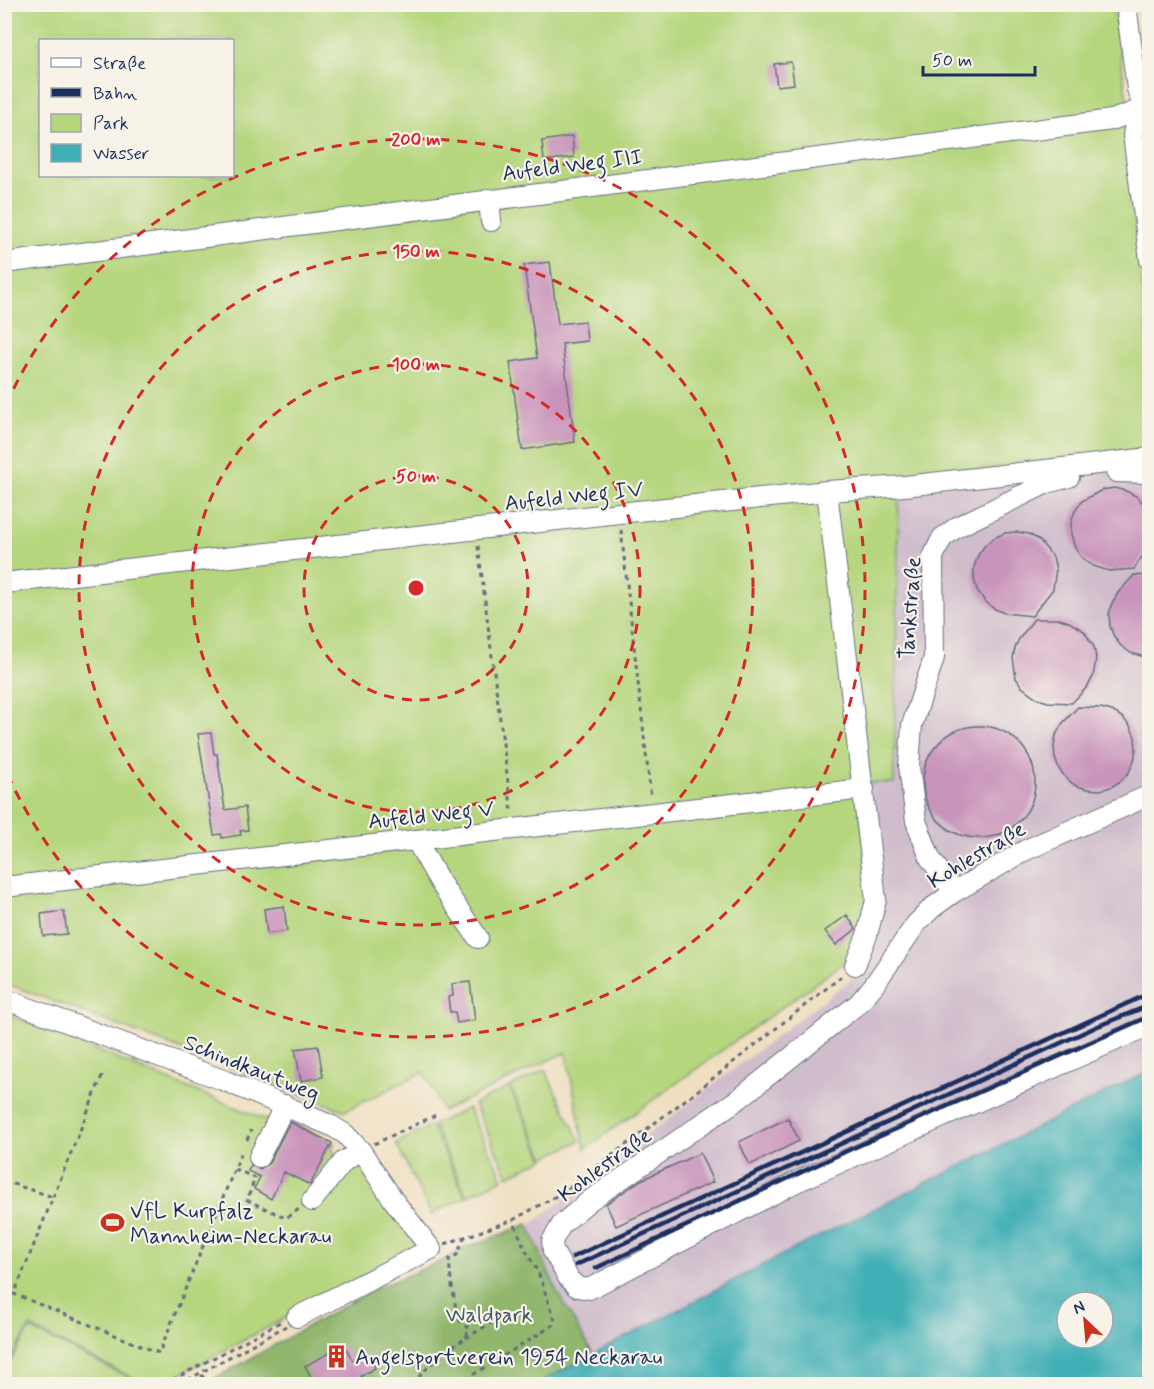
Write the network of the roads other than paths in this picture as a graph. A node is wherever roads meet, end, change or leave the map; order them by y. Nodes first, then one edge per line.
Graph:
1 (1126, 4) edge
2 (1143, 88) edge
3 (1147, 110) edge
4 (489, 199) junction
5 (491, 221) dead end
6 (1149, 260) edge
7 (4, 262) edge
8 (1149, 458) edge
9 (1149, 473) edge
10 (827, 491) junction
11 (4, 583) edge
12 (864, 789) junction
13 (1149, 795) edge
14 (416, 840) junction
15 (4, 887) edge
16 (954, 892) junction
17 (478, 938) dead end
18 (855, 965) road end
19 (4, 999) edge
20 (1149, 1025) edge
21 (285, 1105) junction
22 (357, 1146) junction
23 (251, 1154) road end
24 (312, 1201) road end
25 (297, 1317) road end

1 - 2 street
2 - 3 street
3 - 4 street, Aufeld Weg III
3 - 6 street
4 - 5 street
4 - 7 street, Aufeld Weg III
8 - 10 street, Aufeld Weg IV
9 - 16 street, Tankstraße
10 - 11 street, Aufeld Weg IV
10 - 12 street
12 - 14 street, Aufeld Weg V
12 - 18 street
13 - 16 street, Kohlestraße
14 - 15 street, Aufeld Weg V
14 - 17 street
16 - 20 street, Kohlestraße
19 - 21 street, Schindkautweg
21 - 22 street, Schindkautweg
21 - 23 street
22 - 24 street
22 - 25 street, Schindkautweg

